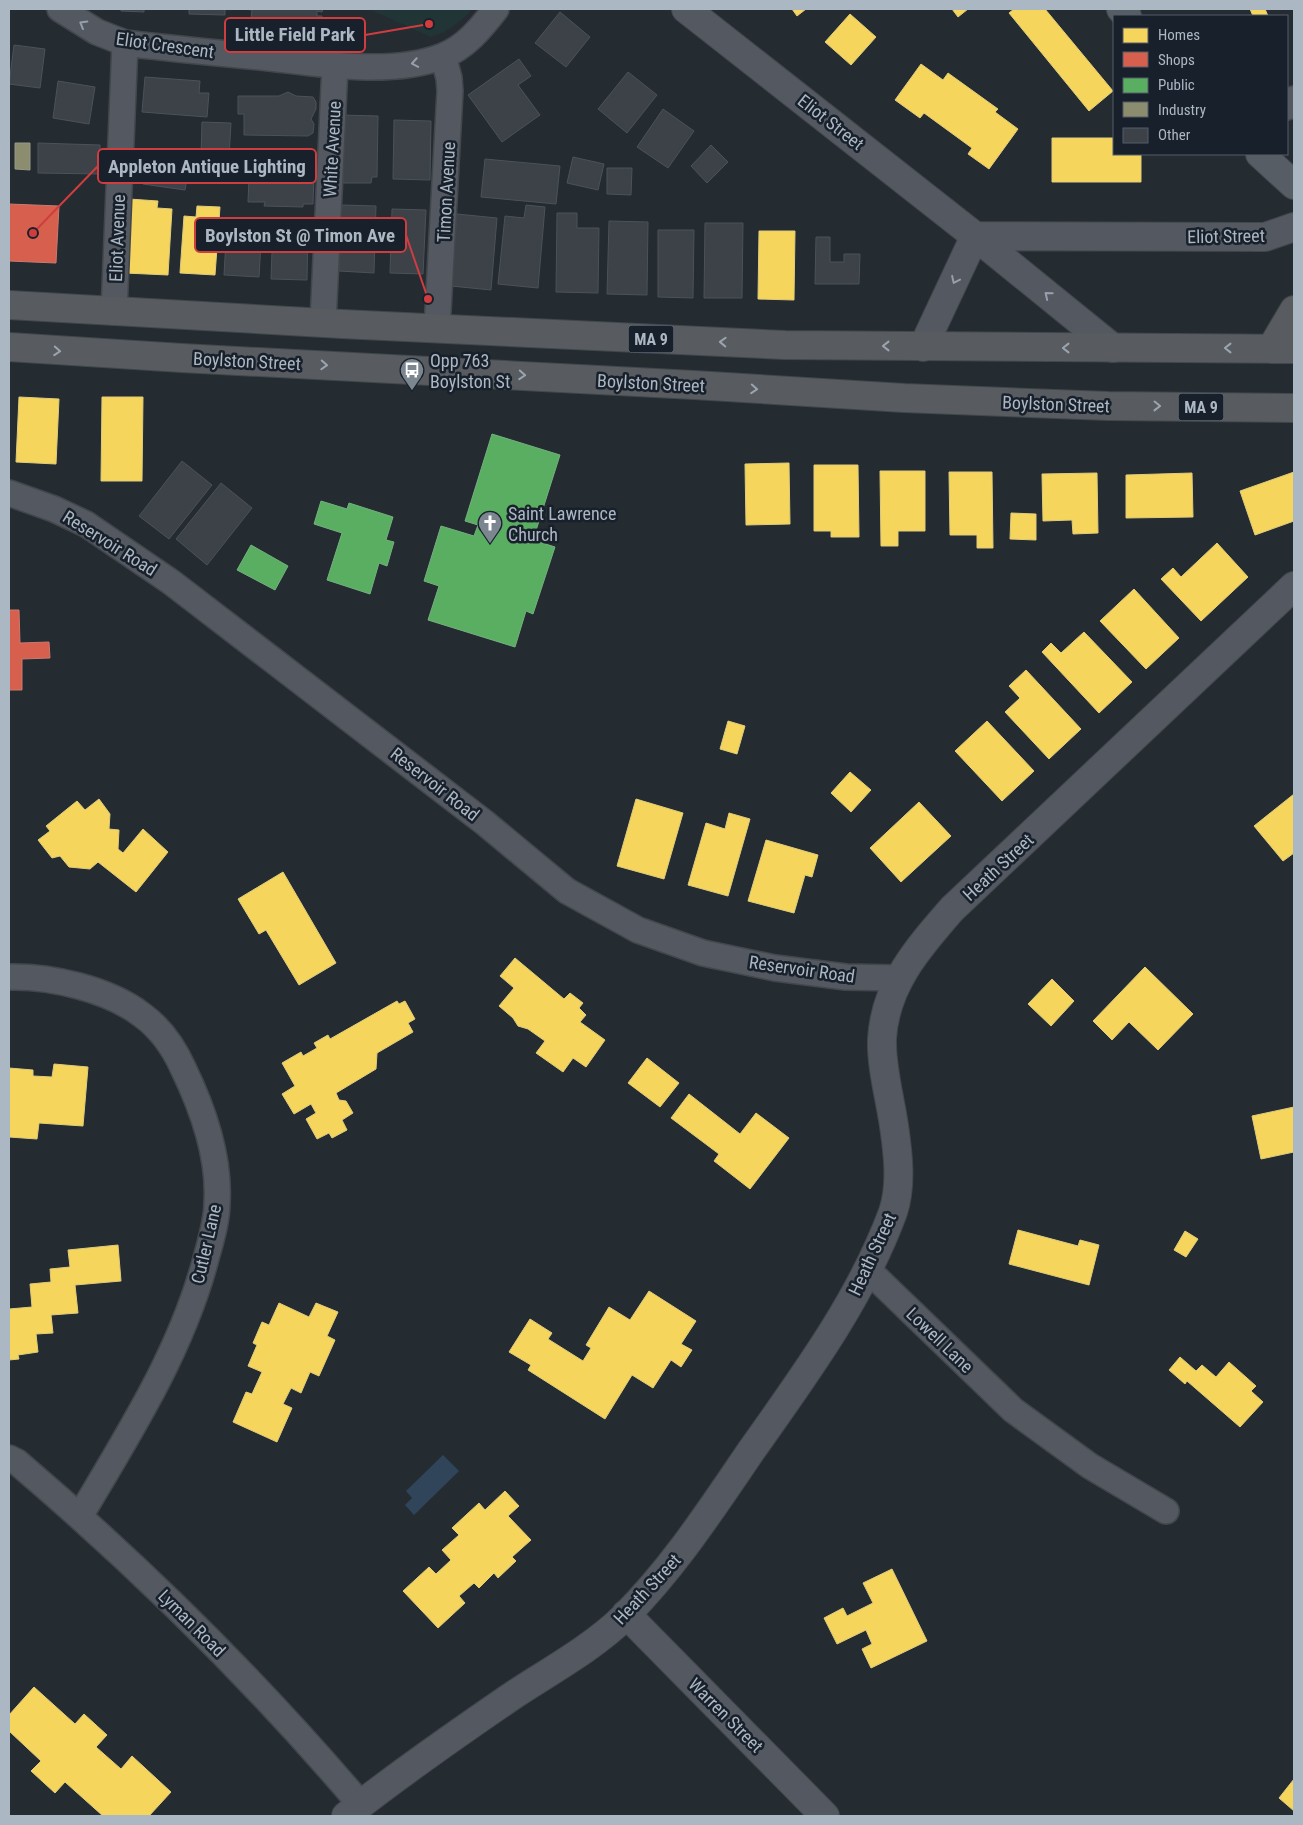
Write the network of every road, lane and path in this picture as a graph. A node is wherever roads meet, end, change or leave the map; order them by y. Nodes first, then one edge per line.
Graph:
1 (60, 9) edge
2 (496, 9) edge
3 (686, 9) edge
4 (125, 43) junction
5 (442, 56) junction
6 (335, 65) junction
7 (1261, 155) edge
8 (1294, 185) edge
9 (1294, 227) edge
10 (976, 236) junction
11 (9, 305) edge
12 (1294, 310) edge
13 (114, 312) junction
14 (323, 323) junction
15 (437, 328) junction
16 (9, 347) edge
17 (923, 347) junction
18 (1113, 348) junction
19 (1283, 349) edge
20 (1294, 408) edge
21 (9, 493) edge
22 (1294, 586) edge
23 (9, 977) edge
24 (899, 978) junction
25 (868, 1270) junction
26 (9, 1458) edge
27 (1166, 1511) dead end
28 (80, 1516) junction
29 (626, 1614) junction
30 (353, 1810) edge
31 (825, 1816) edge

4 -> 1 street, Eliot Crescent
2 - 5 street, Eliot Crescent
3 - 10 street, Eliot Street
4 - 6 street, Eliot Crescent
4 - 13 street, Eliot Avenue
5 -> 6 street, Eliot Crescent
5 - 15 street, Timon Avenue
6 - 14 street, White Avenue
7 - 8 main road
9 - 10 street, Eliot Street
10 -> 17 street
18 -> 10 street, Eliot Street
11 - 13 highway, MA 9
12 - 19 highway
13 - 14 highway, MA 9
14 - 15 highway, MA 9
17 -> 15 highway, MA 9
16 -> 20 highway, Boylston Street / MA 9
18 -> 17 highway, MA 9
19 -> 18 highway, MA 9
21 - 24 street, Reservoir Road
22 - 24 street, Heath Street
23 - 28 street, Cutler Lane
24 - 25 street, Heath Street
25 - 27 street, Lowell Lane
25 - 29 street, Heath Street
26 - 28 street, Lyman Road
28 - 30 street, Lyman Road
29 - 30 street, Heath Street
29 - 31 street, Warren Street

